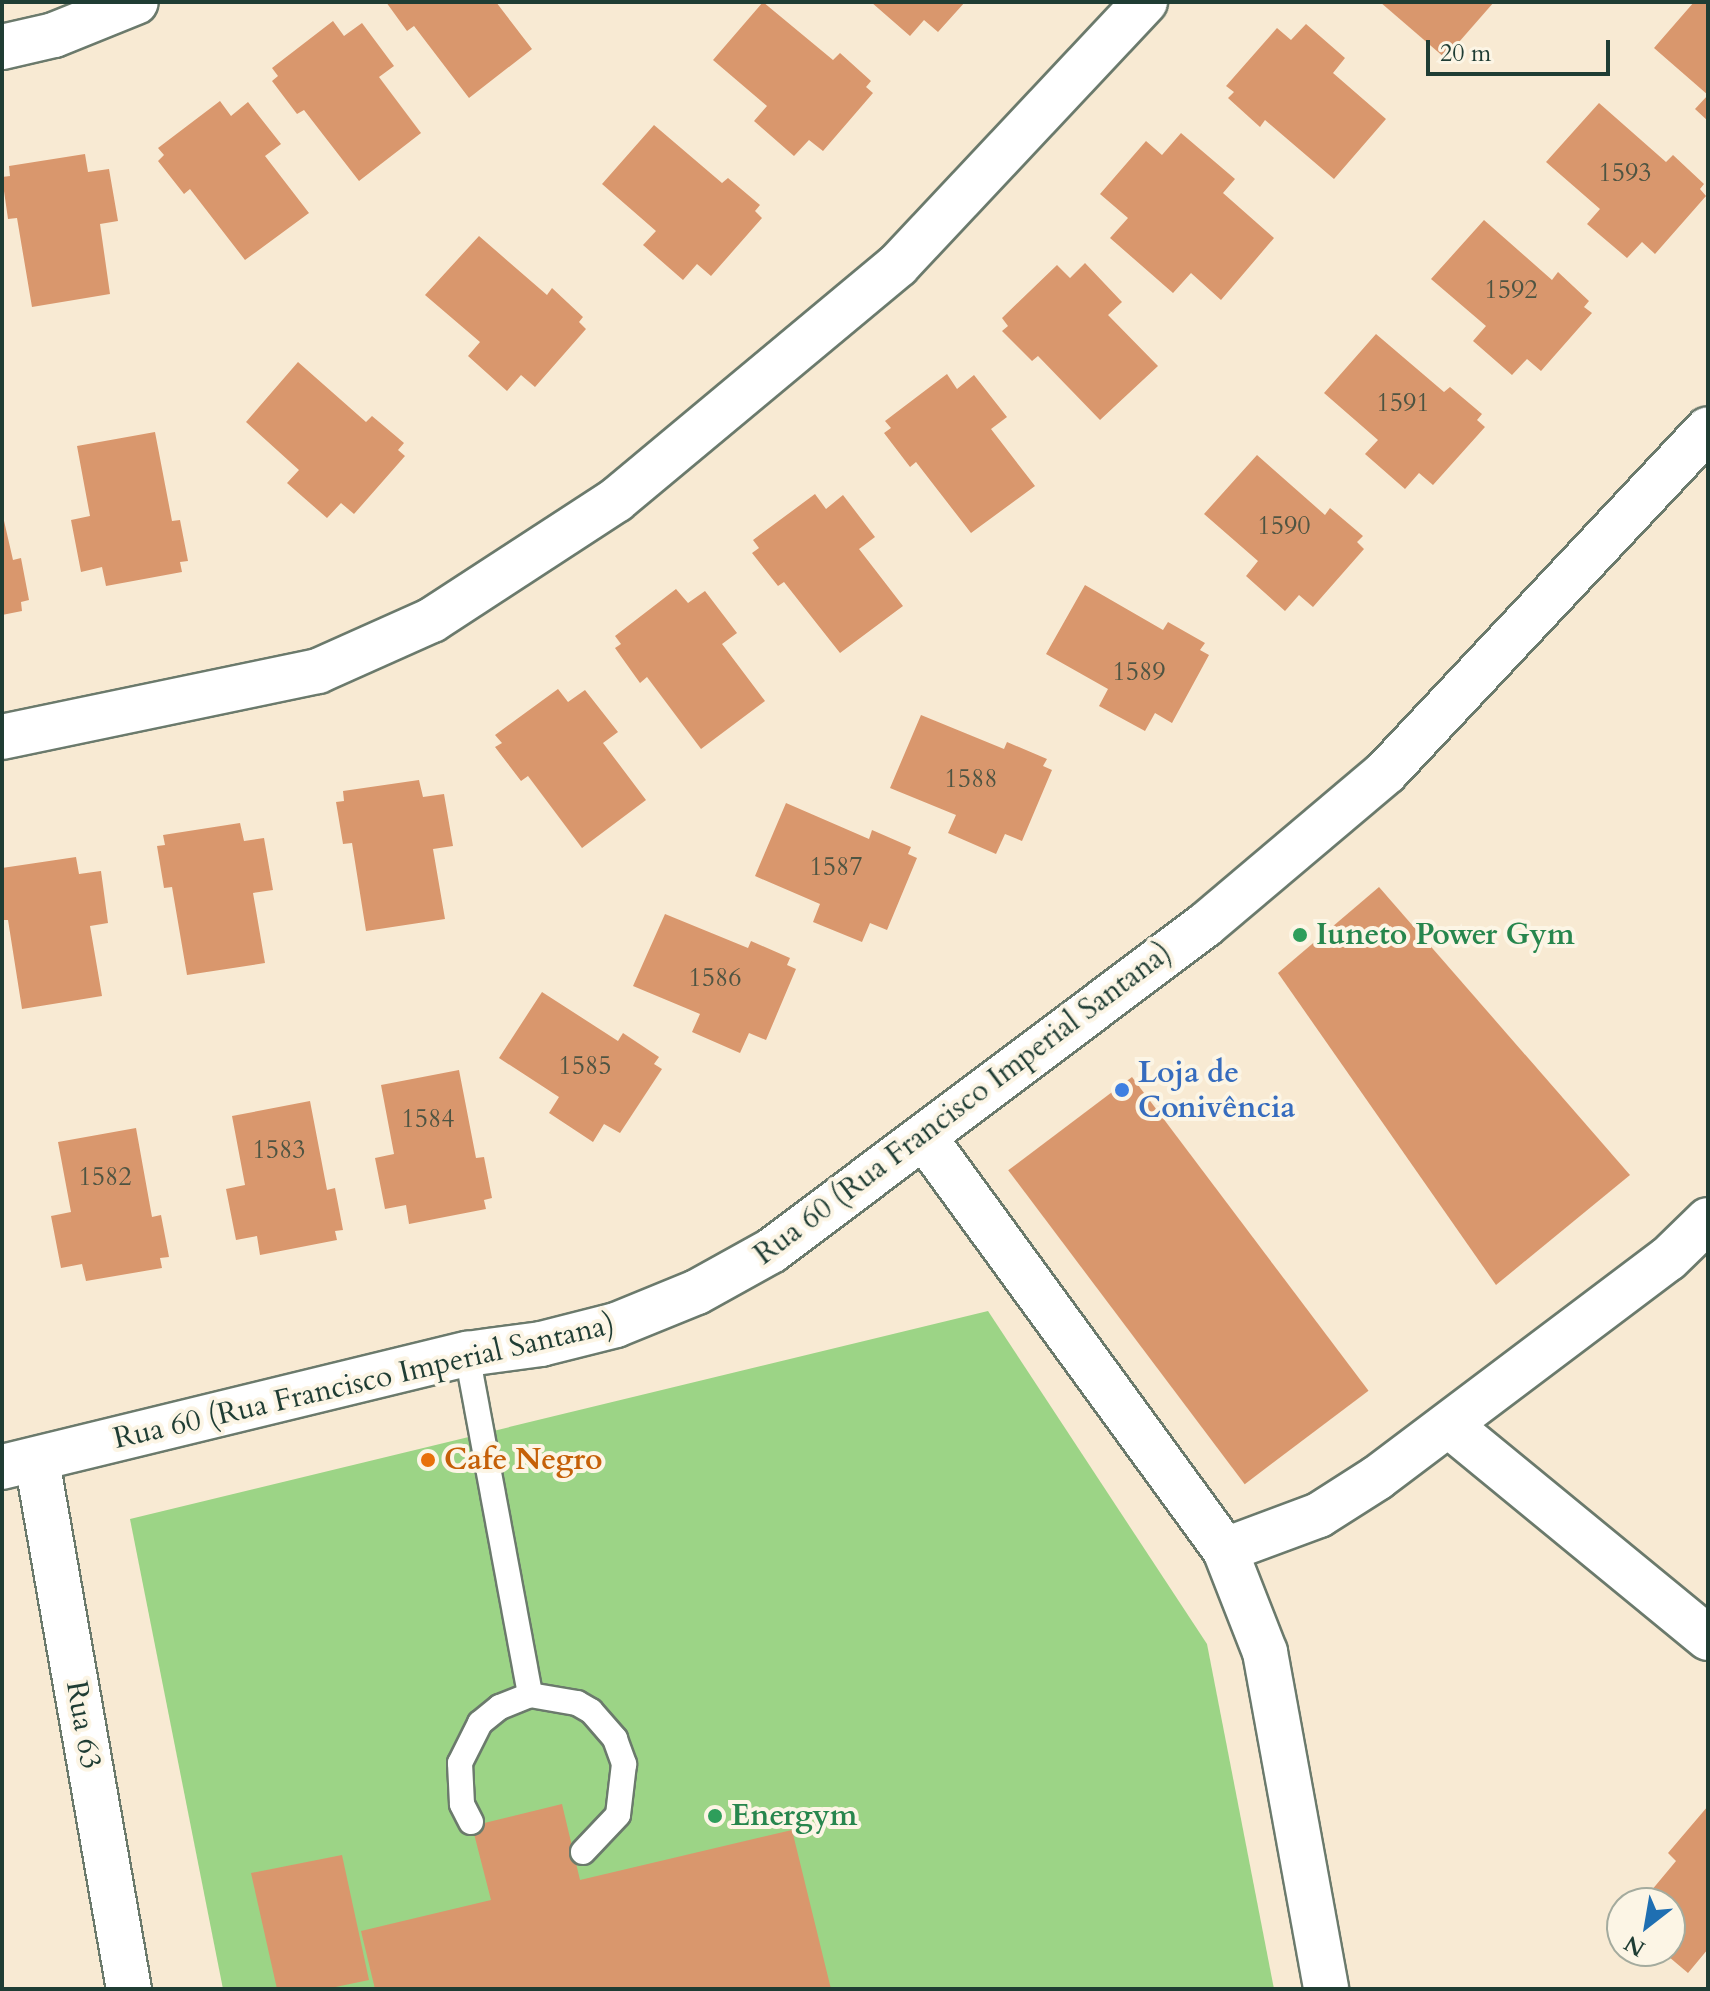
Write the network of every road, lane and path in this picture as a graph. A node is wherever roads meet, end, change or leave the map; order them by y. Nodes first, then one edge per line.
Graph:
1 (136, 2) edge
2 (1145, 2) edge
3 (2, 47) edge
4 (1708, 429) edge
5 (2, 737) edge
6 (924, 1137) junction
7 (1708, 1220) edge
8 (467, 1354) junction
9 (1450, 1426) junction
10 (20, 1464) edge
11 (1225, 1550) junction
12 (1708, 1638) edge
13 (530, 1695) junction
14 (471, 1822) dead end
15 (583, 1852) dead end
16 (129, 1989) edge
17 (1326, 1989) edge

1 - 3 street
2 - 5 street
4 - 6 street, Rua 60 (Rua Francisco Imperial Santana)
6 - 8 street, Rua 60 (Rua Francisco Imperial Santana)
6 - 11 street
7 - 9 street
8 - 10 street, Rua 60 (Rua Francisco Imperial Santana)
8 - 13 lane
9 - 11 street
9 - 12 street
10 - 16 street, Rua 63
11 - 17 street
13 - 14 lane
13 - 15 lane

